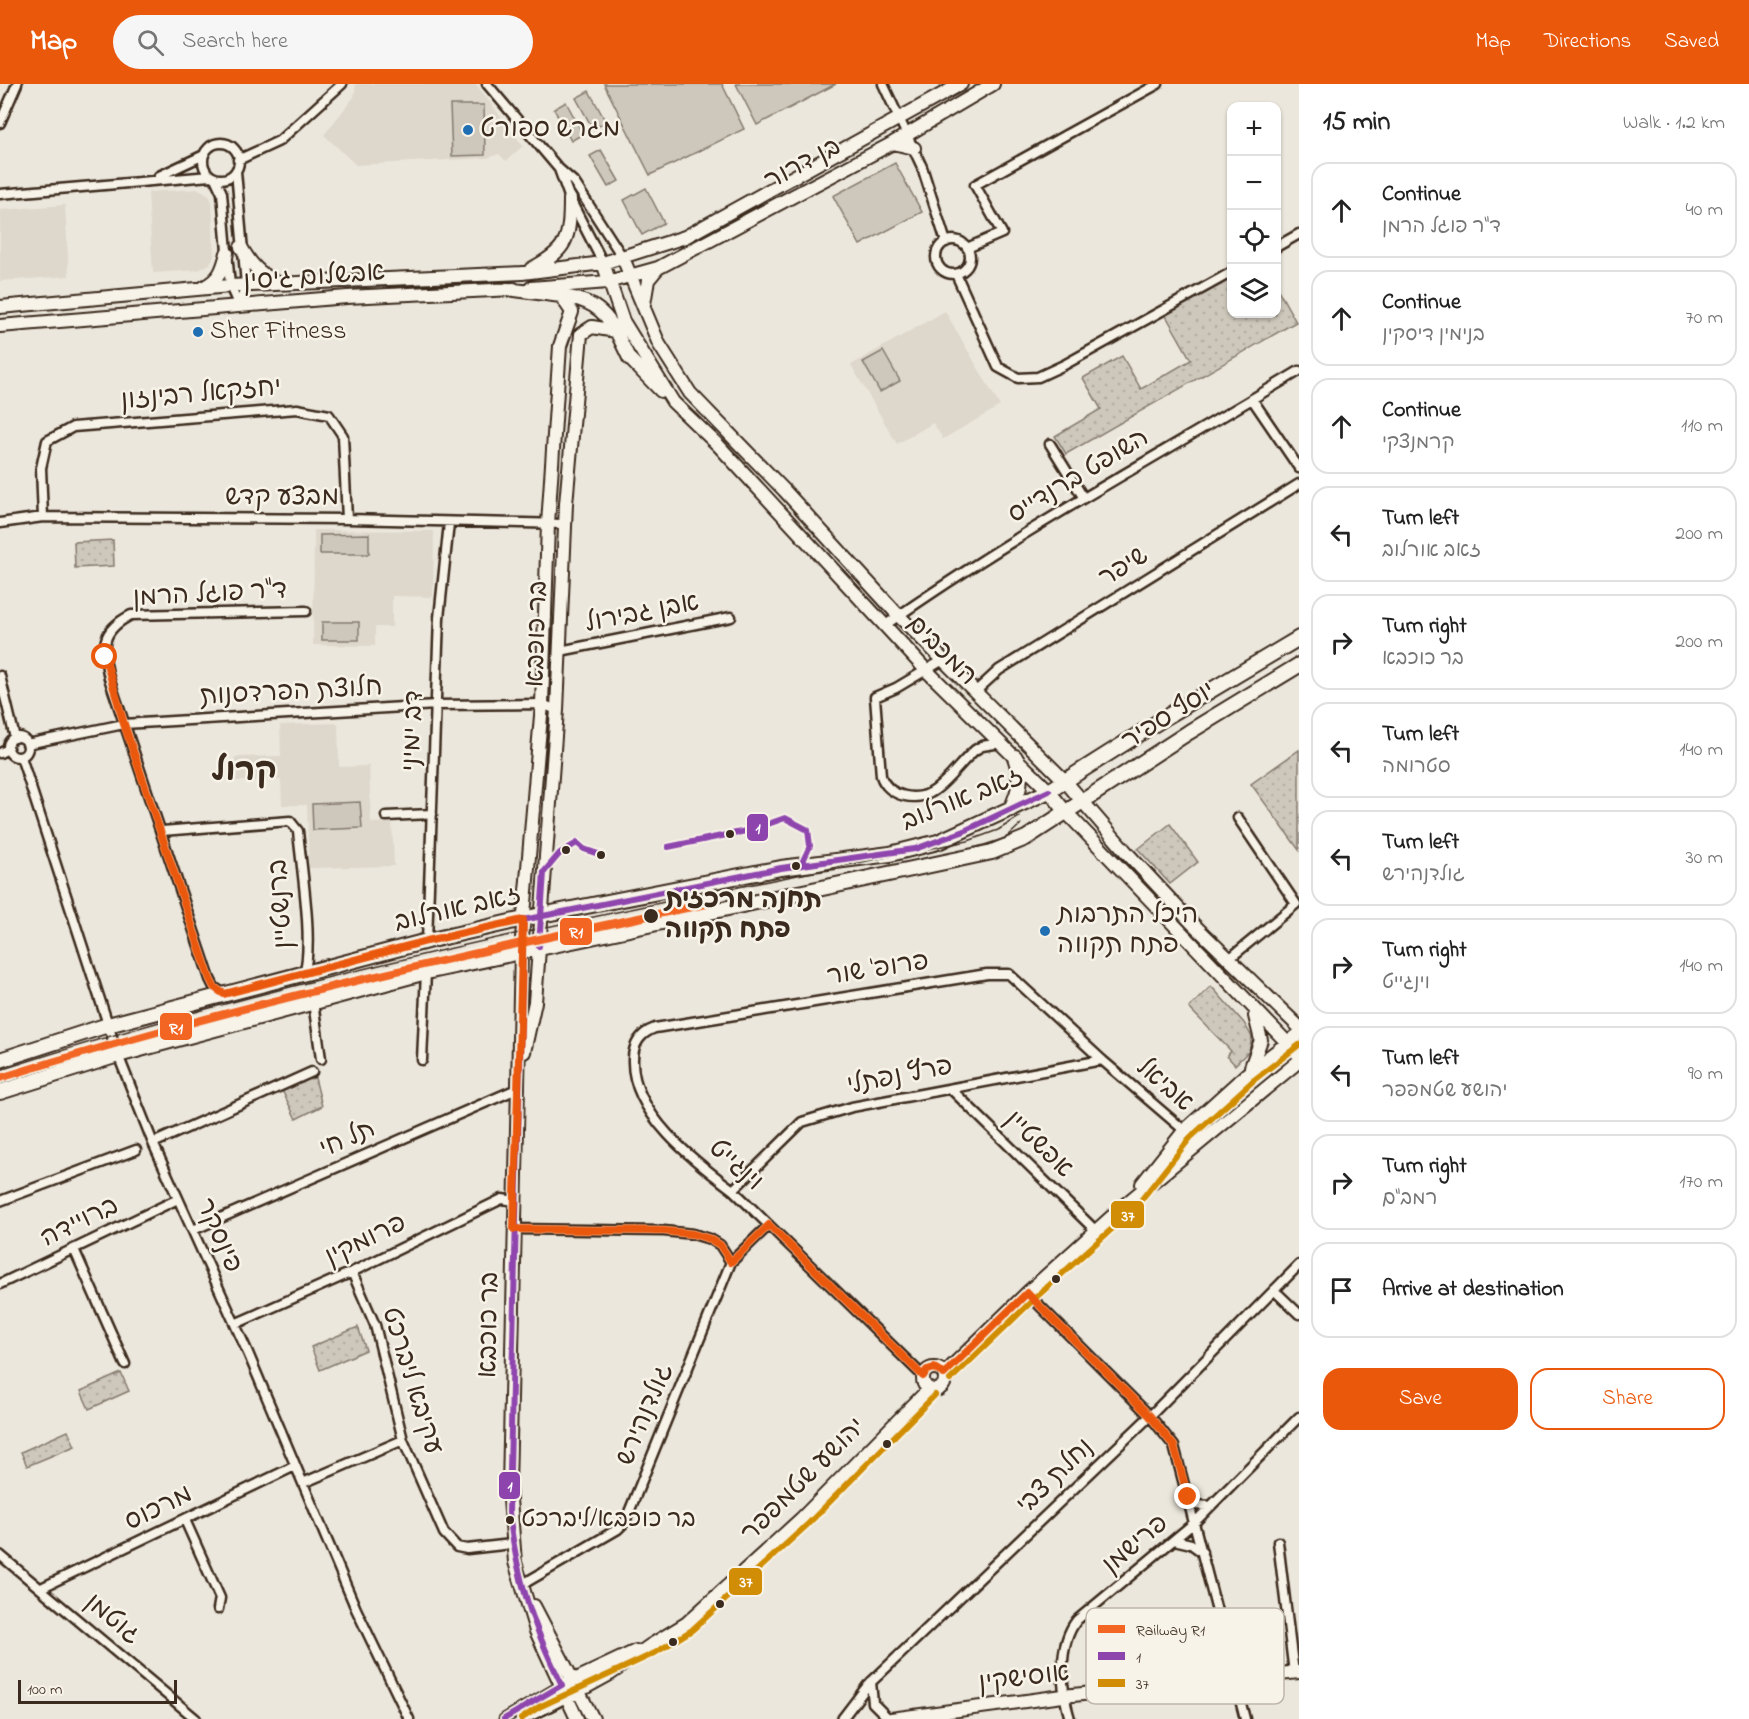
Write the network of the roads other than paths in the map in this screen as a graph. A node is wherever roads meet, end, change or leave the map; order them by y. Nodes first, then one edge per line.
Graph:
1 (17, 84) edge
2 (342, 84) edge
3 (487, 84) edge
4 (883, 84) edge
5 (962, 84) edge
6 (993, 84) edge
7 (1158, 84) edge
8 (901, 119) junction
9 (0, 123) edge
10 (907, 134) junction
11 (892, 143) junction
12 (914, 148) junction
13 (204, 155) junction
14 (238, 160) junction
15 (559, 169) junction
16 (236, 171) junction
17 (212, 177) junction
18 (153, 179) junction
19 (0, 194) edge
20 (570, 199) junction
21 (1299, 234) edge
22 (946, 242) junction
23 (1281, 244) edge
24 (241, 247) junction
25 (967, 248) junction
26 (227, 253) junction
27 (623, 258) junction
28 (603, 263) junction
29 (658, 268) junction
30 (522, 273) junction
31 (956, 274) junction
32 (1227, 275) edge
33 (630, 276) junction
34 (608, 282) junction
35 (279, 283) junction
36 (246, 285) junction
37 (230, 286) junction
38 (201, 288) junction
39 (507, 289) junction
40 (561, 296) junction
41 (239, 306) junction
42 (0, 307) edge
43 (650, 322) junction
44 (0, 326) edge
45 (616, 331) junction
46 (1299, 370) edge
47 (1252, 399) junction
48 (673, 402) junction
49 (1050, 444) dead end
50 (1299, 468) edge
51 (1299, 484) edge
52 (1083, 497) junction
53 (43, 517) junction
54 (347, 519) junction
55 (0, 523) edge
56 (449, 523) junction
57 (548, 524) junction
58 (564, 524) junction
59 (306, 612) dead end
60 (899, 616) junction
61 (731, 617) dead end
62 (884, 626) junction
63 (1299, 638) edge
64 (560, 651) junction
65 (943, 660) junction
66 (1299, 665) edge
67 (926, 670) junction
68 (0, 676) edge
69 (975, 692) junction
70 (542, 704) junction
71 (436, 705) junction
72 (557, 710) junction
73 (124, 724) junction
74 (15, 738) junction
75 (1001, 743) junction
76 (27, 744) junction
77 (4, 751) edge
78 (21, 757) junction
79 (1015, 757) junction
80 (1065, 781) junction
81 (1049, 791) junction
82 (1082, 800) junction
83 (1011, 809) junction
84 (1065, 811) junction
85 (432, 814) junction
86 (386, 816) dead end
87 (1238, 818) dead end
88 (162, 831) junction
89 (541, 915) junction
90 (523, 920) junction
91 (427, 941) junction
92 (539, 946) junction
93 (521, 950) junction
94 (1229, 959) junction
95 (426, 972) junction
96 (303, 975) junction
97 (224, 994) junction
98 (313, 1002) junction
99 (1252, 1009) junction
100 (108, 1025) junction
101 (1299, 1027) edge
102 (1299, 1034) edge
103 (636, 1044) joint
104 (1286, 1044) junction
105 (118, 1055) junction
106 (1299, 1055) edge
107 (321, 1059) dead end
108 (0, 1060) edge
109 (422, 1060) dead end
110 (1102, 1060) junction
111 (1299, 1061) edge
112 (519, 1064) junction
113 (312, 1072) dead end
114 (1248, 1073) junction
115 (519, 1088) junction
116 (951, 1089) junction
117 (0, 1092) edge
118 (1184, 1131) junction
119 (153, 1143) junction
120 (1199, 1143) junction
121 (136, 1150) dead end
122 (733, 1190) junction
123 (178, 1199) junction
124 (0, 1201) edge
125 (515, 1201) junction
126 (1127, 1203) junction
127 (769, 1225) junction
128 (514, 1229) junction
129 (193, 1230) junction
130 (1096, 1231) junction
131 (74, 1249) junction
132 (731, 1262) junction
133 (1299, 1265) edge
134 (352, 1272) junction
135 (0, 1284) edge
136 (1274, 1290) junction
137 (1027, 1293) junction
138 (1299, 1314) edge
139 (235, 1324) junction
140 (124, 1364) dead end
141 (944, 1374) junction
142 (923, 1376) junction
143 (929, 1389) junction
144 (1150, 1416) junction
145 (1299, 1417) edge
146 (403, 1440) junction
147 (295, 1466) junction
148 (303, 1483) junction
149 (1188, 1497) junction
150 (1210, 1506) junction
151 (185, 1520) junction
152 (1194, 1524) junction
153 (1174, 1540) junction
154 (1278, 1542) dead end
155 (512, 1544) junction
156 (1202, 1552) junction
157 (0, 1555) edge
158 (523, 1584) junction
159 (41, 1588) junction
160 (1092, 1608) edge
161 (1216, 1608) edge
162 (218, 1609) dead end
163 (1086, 1613) edge
164 (651, 1645) junction
165 (1296, 1673) edge
166 (871, 1682) junction
167 (567, 1683) junction
168 (593, 1684) junction
169 (1086, 1694) edge
170 (573, 1695) junction
171 (1063, 1696) junction
172 (1241, 1704) edge
173 (587, 1707) junction
174 (935, 1716) edge
175 (196, 1719) edge
176 (409, 1719) edge
177 (504, 1719) edge
178 (525, 1719) edge
179 (577, 1719) edge
180 (593, 1719) edge
181 (842, 1719) edge
182 (890, 1719) edge
183 (1070, 1719) edge
184 (1245, 1719) edge

1 - 9 street
2 - 14 street
3 - 15 street
4 - 8 street
5 - 8 street, בן דרור
6 - 10 street, בן דרור
7 - 25 street
8 - 10 street
8 - 27 street, בן דרור
10 - 11 street, בן דרור
10 - 12 street
11 - 12 street
11 - 29 street, בן דרור
12 - 22 street
13 - 14 street
13 - 17 street
13 - 18 street
14 - 16 street
15 - 20 street
15 - 27 street
16 - 17 street
16 - 24 street
17 - 18 street
17 - 26 street
18 - 19 street
20 - 28 street
20 - 30 street
21 - 23 street
22 - 25 street
22 - 31 street
24 - 35 street
24 - 36 street
25 - 31 street
26 - 37 street
26 - 38 street
27 - 28 street, אבשלום גיסין
27 - 33 street, המכבים
28 - 30 street, אבשלום גיסין
28 - 34 street, המכבים
29 - 33 street, בן דרור
29 - 43 street
30 - 35 street, אבשלום גיסין
31 - 32 street
33 - 34 street, אבשלום גיסין
33 - 43 street, המכבים
34 - 39 street, אבשלום גיסין
34 - 48 street, המכבים
35 - 36 street, אבשלום גיסין
36 - 37 street, אבשלום גיסין
36 - 41 street
37 - 38 street, אבשלום גיסין
37 - 41 street
38 - 42 street, אבשלום גיסין
39 - 40 street
39 - 41 street, אבשלום גיסין
40 - 45 street
40 - 57 street, בר כוכבא
41 - 44 street, אבשלום גיסין
43 - 60 street, המכבים
45 - 48 street
45 - 58 street, בר כוכבא
46 - 47 street, השופט ברנדייס
47 - 50 street
47 - 52 street, השופט ברנדייס
48 - 62 street, המכבים
49 - 52 street
51 - 69 street, שיפר
52 - 60 street, השופט ברנדייס
53 - 54 street, מבצע קדש
53 - 54 street, יחזקאל רבינזון
53 - 55 street, מבצע קדש
54 - 56 street, מבצע קדש
56 - 57 street, מבצע קדש
56 - 71 street, דב ימיני
57 - 58 street, מבצע קדש
57 - 70 street, בר כוכבא
58 - 64 street, בר כוכבא
59 - 73 street, ד"ר פוגל הרמן
60 - 62 street, השופט ברנדייס
60 - 65 street, המכבים
61 - 64 street, אבן גבירול
62 - 67 street, המכבים
63 - 80 main road, יוסף ספיר
64 - 72 street, בר כוכבא
65 - 67 street
65 - 69 street, המכבים
66 - 82 main road, יוסף ספיר
67 - 75 street, המכבים
67 - 75 street
68 - 74 street
69 - 80 street, המכבים
70 - 71 street, חלוצת הפרדסנות
70 - 72 street, חלוצת הפרדסנות
70 - 90 street, בר כוכבא
71 - 73 street, חלוצת הפרדסנות
71 - 85 street, דב ימיני
72 - 89 street, בר כוכבא
73 - 76 street, חלוצת הפרדסנות
73 - 88 street, ד"ר פוגל הרמן
74 - 76 street
74 - 77 street
75 - 79 street, המכבים
76 - 78 street
77 - 78 street
78 - 100 street, פינסקר
79 - 81 street, המכבים
79 - 83 main road
80 - 81 main road, זאב אורלוב
80 - 82 street, המכבים
81 - 83 main road, זאב אורלוב
81 - 84 street, המכבים
82 - 84 main road, יוסף ספיר
82 - 94 street, המכבים
83 - 89 main road, זאב אורלוב
84 - 92 main road, זאב אורלוב
84 - 99 street, המכבים
85 - 86 street
85 - 91 street, דב ימיני
87 - 94 street
88 - 96 street, ברנשטיין
88 - 97 street, ד"ר פוגל הרמן
89 - 90 main road, זאב אורלוב
89 - 92 street, בר כוכבא
90 - 91 main road, זאב אורלוב
90 - 93 street, בר כוכבא
91 - 96 main road, זאב אורלוב
92 - 93 main road, זאב אורלוב
92 - 112 street, בר כוכבא
93 - 95 main road, זאב אורלוב
93 - 112 street, בר כוכבא
94 - 101 street, המכבים
95 - 98 main road, זאב אורלוב
95 - 109 street
96 - 97 main road, זאב אורלוב
97 - 100 main road, זאב אורלוב
98 - 105 main road, זאב אורלוב
98 - 107 street
99 - 104 street, המכבים
99 - 114 street
100 - 105 street, פינסקר
100 - 108 main road, זאב אורלוב
102 - 104 street
103 - 110 street, פרופ' שור
103 - 122 street, וינגייט
104 - 106 street, המכבים
104 - 114 street
105 - 117 main road, זאב אורלוב
105 - 119 street, פינסקר
110 - 116 street, פרץ נפתלי
110 - 118 street, אביאל
111 - 120 street
112 - 115 street, בר כוכבא
113 - 119 street
114 - 118 street
115 - 125 street, בר כוכבא
115 - 129 street, תל חי
116 - 122 street, פרץ נפתלי
116 - 130 street, אפשטיין
118 - 120 street, אביאל
118 - 126 street
119 - 123 street, פינסקר
120 - 126 street
121 - 124 street
122 - 127 street, וינגייט
123 - 129 street, פינסקר
123 - 131 street, ברויידה
125 - 128 street, בר כוכבא
125 - 134 street, פרומקין
126 - 130 street
127 - 132 street, גולדנהירש
127 - 142 street, וינגייט
128 - 132 street
128 - 155 street, בר כוכבא
129 - 139 street, פינסקר
130 - 137 street
131 - 135 street, ברויידה
131 - 140 street
132 - 158 street, גולדנהירש
133 - 136 street, נחלת צבי
134 - 139 street, פרומקין
134 - 146 street, עקיבא ליברכט
136 - 138 street
136 - 144 street, נחלת צבי
137 - 141 street
137 - 144 street
139 - 147 street, פינסקר
141 - 142 street
141 - 143 street
142 - 143 street
143 - 164 street, יהושע שטמפפר
144 - 149 street
144 - 166 street, נחלת צבי
145 - 150 street, פרישמן
146 - 148 street
146 - 155 street, עקיבא ליברכט
147 - 148 street, פינסקר
147 - 151 street, מרכוס
148 - 176 street, פינסקר
149 - 150 street
149 - 152 street
150 - 152 street, פרישמן
151 - 159 street, מרכוס
151 - 162 street
152 - 153 street, פרישמן
152 - 156 street
153 - 156 street
153 - 160 street, פרישמן
154 - 165 street
155 - 158 street, בר כוכבא
156 - 161 street
157 - 159 street, גוטמן
158 - 167 street, בר כוכבא
159 - 175 street, גוטמן
163 - 171 street, פרישמן
164 - 167 street, יהושע שטמפפר
164 - 168 street, יהושע שטמפפר
166 - 181 street, נחלת צבי
166 - 182 street
167 - 170 street, בר כוכבא
167 - 177 street, יהושע שטמפפר
168 - 170 street, יהושע שטמפפר
168 - 173 street
169 - 171 street, אוסישקין
170 - 173 street
170 - 178 street, יהושע שטמפפר
170 - 179 street
171 - 174 street, אוסישקין
171 - 183 street
172 - 184 street
173 - 180 street
174 - 182 street, אוסישקין

